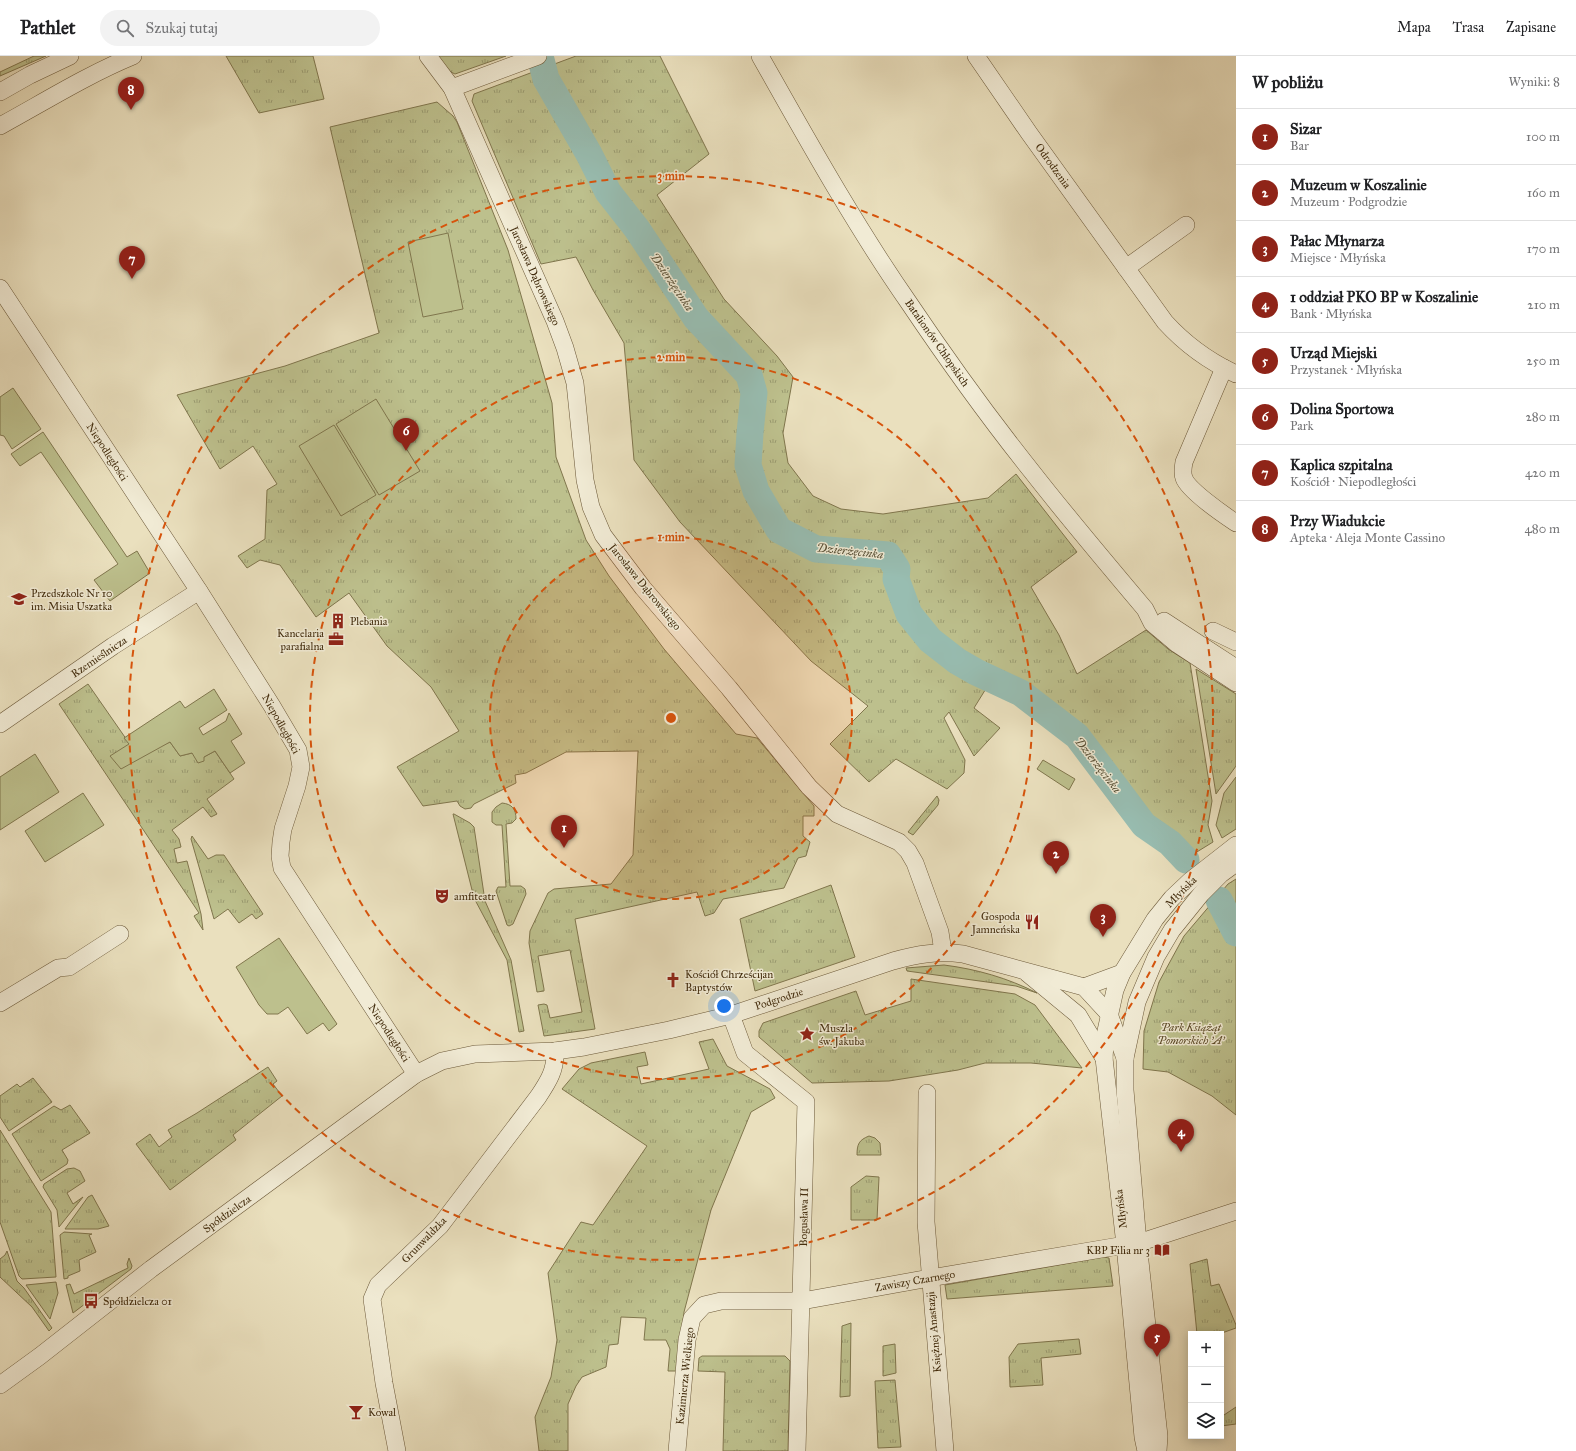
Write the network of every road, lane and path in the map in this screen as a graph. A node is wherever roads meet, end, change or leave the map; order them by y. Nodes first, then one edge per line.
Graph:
1 (70, 56) edge
2 (133, 56) edge
3 (428, 56) edge
4 (760, 56) edge
5 (532, 58) edge
6 (982, 58) edge
7 (452, 88) junction
8 (0, 92) edge
9 (0, 126) edge
10 (1186, 225) dead end
11 (1126, 268) junction
12 (0, 288) edge
13 (1230, 371) edge
14 (1236, 523) edge
15 (199, 591) junction
16 (1145, 609) junction
17 (1213, 631) dead end
18 (1236, 642) edge
19 (1235, 664) edge
20 (1236, 683) edge
21 (0, 724) edge
22 (1232, 857) edge
23 (1195, 887) junction
24 (120, 934) dead end
25 (943, 952) junction
26 (1022, 969) junction
27 (1122, 973) junction
28 (1084, 987) junction
29 (1137, 1002) junction
30 (0, 1003) edge
31 (1109, 1014) junction
32 (731, 1015) junction
33 (1078, 1015) junction
34 (555, 1051) junction
35 (533, 1052) joint
36 (1104, 1058) junction
37 (1125, 1058) junction
38 (416, 1074) junction
39 (927, 1093) dead end
40 (1236, 1211) edge
41 (1132, 1244) junction
42 (930, 1278) junction
43 (802, 1301) junction
44 (704, 1305) joint
45 (40, 1356) junction
46 (0, 1385) edge
47 (0, 1398) edge
48 (397, 1451) edge
49 (677, 1451) edge
50 (798, 1451) edge
51 (945, 1451) edge
52 (1146, 1451) edge
53 (1158, 1451) edge

1 - 8 street
2 - 9 street
3 - 7 street, Jarosława Dąbrowskiego
4 - 16 street, Batalionów Chłopskich
5 - 7 street
6 - 11 street, Odrodzenia
7 - 25 street, Jarosława Dąbrowskiego
10 - 11 street
11 - 13 street, Odrodzenia
12 - 15 street, Niepodległości
13 - 14 street, Odrodzenia
15 - 21 street, Rzemieślnicza
15 - 38 street, Niepodległości
16 - 19 street, Batalionów Chłopskich
16 - 20 street, Batalionów Chłopskich
17 - 18 street
22 - 23 street, Młyńska
23 - 27 street, Młyńska
23 - 29 street, Młyńska
24 - 30 street
25 - 26 street, Podgrodzie
25 - 32 street, Podgrodzie
26 - 28 street, Podgrodzie
26 - 33 street, Podgrodzie
27 - 28 street
27 - 31 street, Młyńska
28 - 31 street
29 - 31 street
29 - 37 street, Młyńska
31 - 33 street
31 - 36 street, Młyńska
31 - 37 street, Młyńska
32 - 34 street, Podgrodzie
32 - 43 street, Bogusława II
33 - 36 street, Podgrodzie
34 - 35 street, Podgrodzie
34 - 48 street, Grunwaldzka
35 - 38 street, Niepodległości
36 - 41 street, Młyńska
37 - 41 street, Młyńska
38 - 45 street, Spółdzielcza
39 - 42 street, Księżnej Anastazji
40 - 41 street, Zawiszy Czarnego
41 - 42 street, Zawiszy Czarnego
41 - 52 street, Młyńska
41 - 53 street, Młyńska
42 - 43 street, Zawiszy Czarnego
42 - 51 street, Księżnej Anastazji
43 - 44 street, Zawiszy Czarnego
43 - 50 street, Bogusława II
44 - 49 street, Kazimierza Wielkiego
45 - 46 street, Spółdzielcza
45 - 47 street, Spółdzielcza

